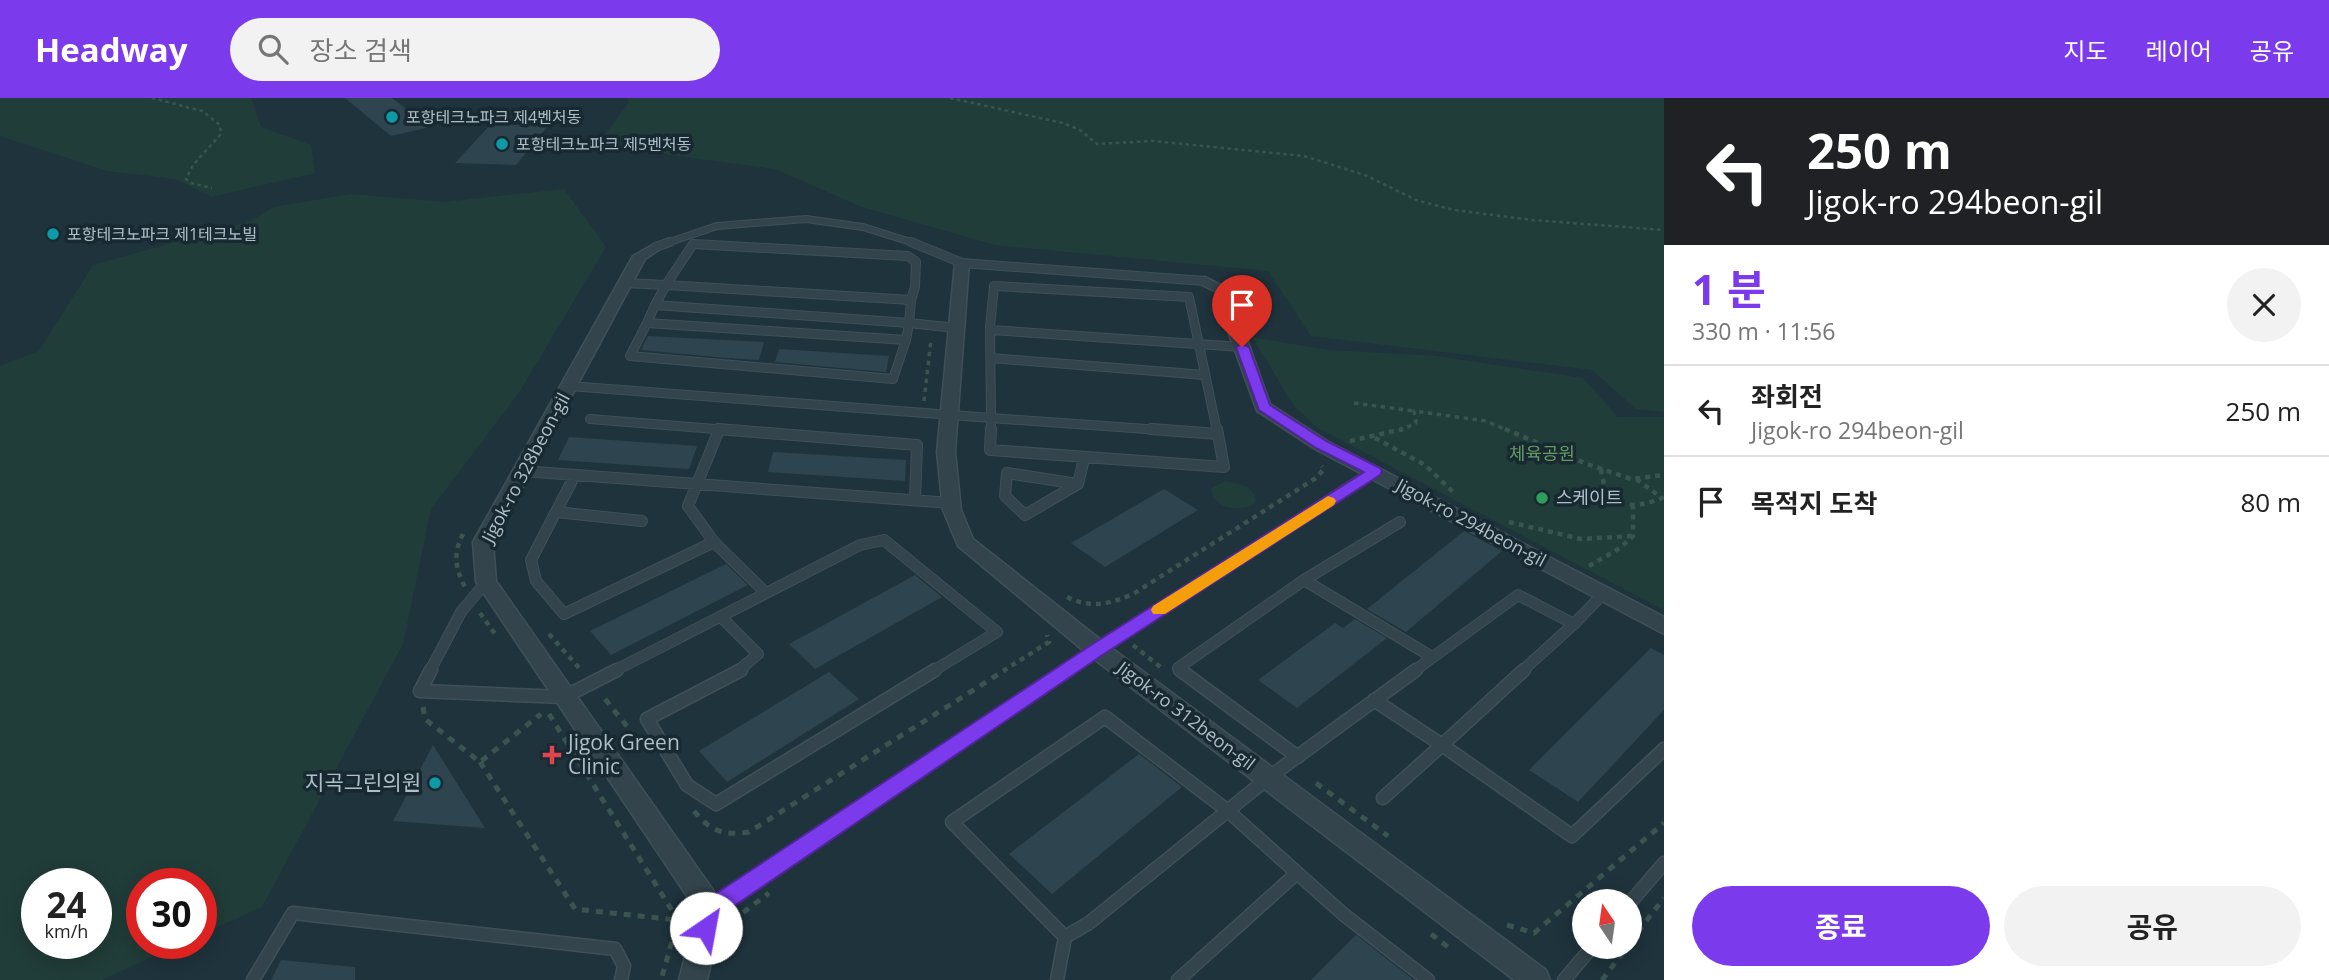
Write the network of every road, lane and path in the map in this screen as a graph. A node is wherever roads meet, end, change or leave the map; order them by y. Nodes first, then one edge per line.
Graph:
1 (152, 98) edge
2 (950, 98) edge
3 (212, 188) dead end
4 (1664, 230) edge
5 (656, 247) joint
6 (962, 263) junction
7 (1205, 281) joint
8 (625, 283) junction
9 (663, 285) junction
10 (911, 300) junction
11 (655, 305) junction
12 (647, 323) junction
13 (909, 323) junction
14 (957, 328) junction
15 (991, 330) junction
16 (932, 332) dead end
17 (906, 340) junction
18 (1198, 342) junction
19 (1242, 347) junction
20 (991, 358) junction
21 (1205, 375) junction
22 (569, 386) junction
23 (924, 404) dead end
24 (1354, 404) dead end
25 (1415, 411) junction
26 (951, 415) junction
27 (992, 416) junction
28 (590, 419) dead end
29 (719, 430) junction
30 (1218, 434) junction
31 (1373, 437) junction
32 (1327, 447) junction
33 (1084, 459) junction
34 (1601, 469) junction
35 (522, 471) junction
36 (1374, 471) junction
37 (575, 475) junction
38 (1664, 475) edge
39 (1316, 478) dead end
40 (1635, 478) junction
41 (699, 484) junction
42 (1078, 485) junction
43 (1455, 493) dead end
44 (915, 500) junction
45 (951, 503) junction
46 (1633, 506) junction
47 (556, 512) junction
48 (1498, 520) dead end
49 (642, 521) dead end
50 (1400, 522) dead end
51 (1633, 536) junction
52 (714, 542) junction
53 (1581, 573) dead end
54 (1304, 580) junction
55 (486, 582) junction
56 (766, 593) junction
57 (1061, 593) dead end
58 (1603, 594) junction
59 (721, 617) junction
60 (1574, 624) junction
61 (1664, 626) edge
62 (1049, 642) dead end
63 (1098, 650) junction
64 (1433, 657) junction
65 (421, 691) junction
66 (1374, 700) junction
67 (556, 703) junction
68 (552, 721) dead end
69 (1442, 746) junction
70 (1664, 749) edge
71 (1298, 757) junction
72 (480, 762) junction
73 (1268, 778) junction
74 (1315, 782) dead end
75 (1383, 799) dead end
76 (1228, 811) junction
77 (1664, 823) edge
78 (749, 832) dead end
79 (1393, 840) dead end
80 (1664, 863) edge
81 (1297, 873) junction
82 (1642, 889) edge
83 (1664, 898) edge
84 (711, 909) junction
85 (1499, 919) dead end
86 (678, 920) junction
87 (1642, 927) edge
88 (1065, 937) junction
89 (1582, 959) edge
90 (1618, 959) edge
91 (253, 980) edge
92 (621, 980) edge
93 (662, 980) edge
94 (693, 980) edge
95 (1057, 980) edge
96 (1178, 980) edge
97 (1428, 980) edge
98 (1536, 980) edge
99 (1564, 980) edge
100 (1602, 980) edge

1 - 3 path
2 - 4 path
5 - 6 lane
5 - 8 street, Jigok-ro 328beon-gil
6 - 7 lane
6 - 14 street, Jigok-ro 312beon-gil
7 - 19 street, Jigok-ro 294beon-gil
8 - 9 lane
8 - 22 street, Jigok-ro 328beon-gil
9 - 10 lane
9 - 10 lane
9 - 11 lane
10 - 13 lane
11 - 12 lane
11 - 13 lane
12 - 17 lane
12 - 17 lane
13 - 14 lane
13 - 17 lane
14 - 26 street, Jigok-ro 312beon-gil
15 - 18 lane
15 - 18 lane
15 - 20 lane
16 - 23 path
18 - 19 lane
18 - 21 lane
19 - 32 street, Jigok-ro 294beon-gil
20 - 21 lane
20 - 27 lane
21 - 30 lane
22 - 26 lane
22 - 35 street, Jigok-ro 328beon-gil
24 - 25 path
25 - 31 path
25 - 34 path
26 - 27 lane
26 - 45 street, Jigok-ro 312beon-gil
27 - 30 lane
27 - 33 lane
28 - 29 lane
29 - 41 lane
29 - 44 lane
30 - 33 lane
31 - 32 path
31 - 43 path
32 - 36 street, Jigok-ro 294beon-gil
33 - 42 lane
34 - 40 path
34 - 46 path
35 - 37 lane
35 - 55 street, Jigok-ro 328beon-gil
36 - 58 street, Jigok-ro 294beon-gil
36 - 63 lane
37 - 41 lane
37 - 47 lane
38 - 40 path
39 - 57 path
40 - 46 path
41 - 44 lane
41 - 52 lane
42 - 42 lane
44 - 45 lane
45 - 63 street, Jigok-ro 312beon-gil
46 - 51 path
47 - 49 lane
47 - 52 lane
48 - 51 path
50 - 54 lane
51 - 53 path
52 - 56 lane
54 - 64 lane
54 - 71 lane
55 - 65 lane
55 - 67 street, Jigok-ro 328beon-gil
56 - 59 lane
56 - 59 lane
58 - 60 lane
58 - 61 street, Jigok-ro 294beon-gil
59 - 67 lane
60 - 64 lane
60 - 69 lane
62 - 78 path
63 - 73 street, Jigok-ro 312beon-gil
63 - 84 lane
64 - 66 lane
65 - 67 lane
65 - 72 path
66 - 69 lane
66 - 71 lane
67 - 72 path
67 - 84 street, Jigok-ro 328beon-gil
68 - 86 path
69 - 70 lane
69 - 75 lane
71 - 73 lane
72 - 86 path
73 - 76 lane
73 - 98 street, Jigok-ro 312beon-gil
74 - 79 path
76 - 81 lane
76 - 88 lane
76 - 88 lane
77 - 85 path
80 - 82 lane
81 - 96 lane
81 - 97 lane
83 - 87 path
84 - 94 street
86 - 93 path
88 - 95 lane
89 - 99 lane
90 - 100 path
91 - 92 lane

